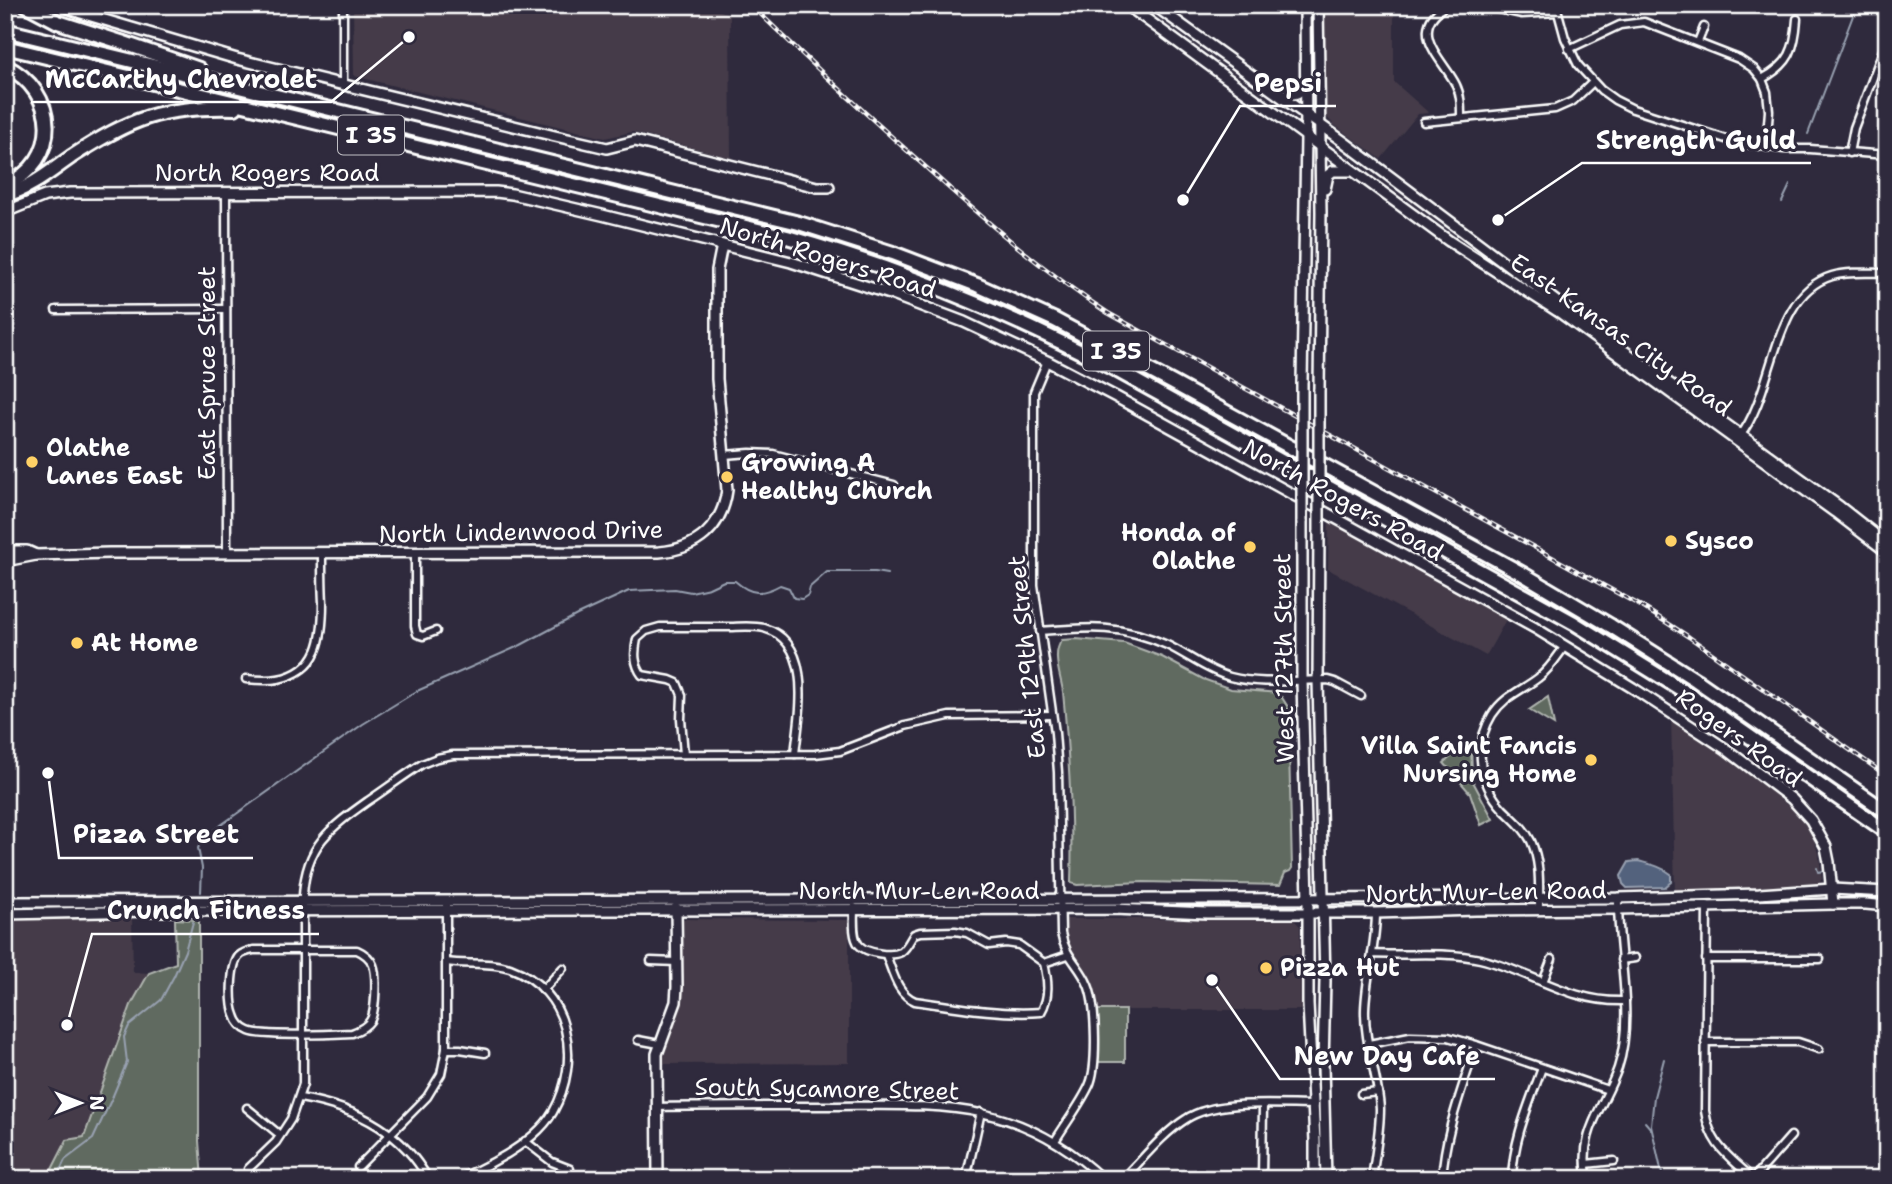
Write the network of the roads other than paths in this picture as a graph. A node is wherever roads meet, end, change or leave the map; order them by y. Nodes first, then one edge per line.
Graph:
1 (26, 5) edge
2 (61, 5) edge
3 (343, 5) edge
4 (1127, 5) edge
5 (1154, 5) edge
6 (1305, 5) edge
7 (1318, 5) edge
8 (1447, 5) edge
9 (1480, 5) edge
10 (1557, 9) edge
11 (1797, 19) dead end
12 (1704, 27) dead end
13 (5, 30) edge
14 (1887, 40) edge
15 (1698, 42) junction
16 (5, 47) edge
17 (1569, 49) junction
18 (5, 66) edge
19 (1762, 79) junction
20 (1306, 83) junction
21 (1592, 83) junction
22 (343, 85) junction
23 (258, 91) junction
24 (1277, 94) junction
25 (258, 108) junction
26 (1306, 115) junction
27 (1461, 117) junction
28 (1424, 122) dead end
29 (1320, 125) junction
30 (1306, 137) junction
31 (1766, 147) junction
32 (1321, 148) junction
33 (1849, 153) junction
34 (1887, 155) edge
35 (1352, 171) junction
36 (5, 185) edge
37 (829, 187) dead end
38 (226, 193) junction
39 (5, 195) edge
40 (5, 212) edge
41 (1321, 212) junction
42 (722, 245) junction
43 (1887, 274) edge
44 (226, 309) junction
45 (56, 310) dead end
46 (1047, 361) junction
47 (1739, 438) junction
48 (724, 456) junction
49 (894, 485) dead end
50 (1887, 544) edge
51 (5, 551) edge
52 (415, 552) junction
53 (1887, 552) edge
54 (227, 553) junction
55 (322, 553) junction
56 (36, 555) junction
57 (5, 561) edge
58 (436, 631) dead end
59 (1040, 631) junction
60 (1565, 646) junction
61 (246, 679) dead end
62 (1318, 680) junction
63 (1303, 681) junction
64 (1361, 696) dead end
65 (1052, 715) junction
66 (684, 754) junction
67 (795, 754) junction
68 (1887, 812) edge
69 (1887, 832) edge
70 (1832, 889) junction
71 (1887, 892) edge
72 (1707, 896) junction
73 (1539, 898) junction
74 (1618, 898) junction
75 (1308, 899) junction
76 (1324, 899) junction
77 (676, 900) junction
78 (5, 902) edge
79 (1833, 904) junction
80 (854, 905) junction
81 (1059, 905) junction
82 (446, 906) junction
83 (1887, 906) edge
84 (304, 907) junction
85 (1707, 907) junction
86 (1539, 909) junction
87 (1618, 909) junction
88 (676, 911) junction
89 (1308, 913) junction
90 (1324, 913) junction
91 (1376, 913) junction
92 (5, 914) edge
93 (304, 950) junction
94 (1372, 954) junction
95 (886, 955) junction
96 (1068, 955) junction
97 (1635, 958) dead end
98 (1552, 959) dead end
99 (1706, 959) junction
100 (1820, 959) dead end
101 (1621, 960) junction
102 (651, 961) dead end
103 (446, 962) junction
104 (677, 962) junction
105 (1044, 963) junction
106 (563, 968) dead end
107 (1543, 982) junction
108 (542, 989) junction
109 (1625, 1001) junction
110 (304, 1034) junction
111 (638, 1040) dead end
112 (1705, 1042) junction
113 (659, 1044) junction
114 (1369, 1044) junction
115 (1476, 1045) junction
116 (446, 1049) junction
117 (1819, 1049) dead end
118 (485, 1053) dead end
119 (1542, 1068) junction
120 (1608, 1090) junction
121 (1378, 1092) junction
122 (1361, 1094) dead end
123 (300, 1098) junction
124 (1324, 1104) junction
125 (1263, 1105) junction
126 (1313, 1105) junction
127 (657, 1107) junction
128 (247, 1108) dead end
129 (981, 1112) junction
130 (391, 1134) junction
131 (280, 1135) junction
132 (1791, 1136) dead end
133 (525, 1141) junction
134 (1055, 1141) junction
135 (1614, 1161) dead end
136 (1586, 1164) junction
137 (358, 1167) dead end
138 (248, 1169) dead end
139 (570, 1169) dead end
140 (428, 1179) edge
141 (458, 1179) edge
142 (658, 1179) edge
143 (966, 1179) edge
144 (1103, 1179) edge
145 (1123, 1179) edge
146 (1262, 1179) edge
147 (1315, 1179) edge
148 (1326, 1179) edge
149 (1372, 1179) edge
150 (1442, 1179) edge
151 (1512, 1179) edge
152 (1588, 1179) edge
153 (1753, 1179) edge

1 - 23 highway
2 - 22 main road
3 - 22 street
4 - 30 main road, East Kansas City Road
5 - 24 main road, East Kansas City Road
6 - 20 main road, West 127th Street
7 - 29 main road, West 127th Street
8 - 27 street
9 - 10 street
10 - 17 street
11 - 19 street
12 - 15 street
13 - 23 highway, I 35
14 - 33 street
15 - 17 street
15 - 19 street
16 - 25 highway, I 35
17 - 21 street
18 - 36 highway
19 - 31 street
20 - 24 main road
20 - 26 main road, West 127th Street
21 - 27 street
21 - 31 street
22 - 37 main road
23 - 68 highway, I 35
24 - 26 main road, East Kansas City Road
25 - 39 highway
25 - 69 highway, I 35
26 - 29 main road, East Kansas City Road
26 - 30 main road, West 127th Street
27 - 28 street
29 - 32 main road, West 127th Street
29 - 47 main road, East Kansas City Road
30 - 32 main road, East Kansas City Road
30 - 63 main road, West 127th Street, bridge
31 - 33 street
32 - 35 main road, East Kansas City Road
32 - 41 main road, West 127th Street
33 - 34 street
35 - 41 main road
35 - 47 main road, East Kansas City Road
38 - 40 main road, North Rogers Road
38 - 42 main road, North Rogers Road
38 - 44 street, East Spruce Street
41 - 62 main road, West 127th Street, bridge
42 - 46 main road, North Rogers Road
42 - 48 main road, North Lindenwood Drive
43 - 47 street
44 - 45 street
44 - 54 street, East Spruce Street
46 - 59 street, East 129th Street
46 - 60 main road, North Rogers Road
47 - 50 main road, East Kansas City Road
47 - 53 main road, East Kansas City Road
48 - 49 street
48 - 52 main road, North Lindenwood Drive
51 - 56 main road, North Lindenwood Drive
52 - 55 main road, North Lindenwood Drive
52 - 58 street
54 - 55 main road, North Lindenwood Drive
54 - 56 main road, North Lindenwood Drive
55 - 61 street
56 - 57 main road, North Lindenwood Drive
59 - 63 street
59 - 65 street, East 129th Street
60 - 70 main road, Rogers Road
60 - 73 street
62 - 63 street
62 - 64 street
62 - 76 main road, West 127th Street
63 - 75 main road, West 127th Street
65 - 67 street
65 - 81 street, East 129th Street
66 - 67 street
66 - 67 street
66 - 84 street
70 - 71 main road, North Mur-Len Road
70 - 72 main road, North Mur-Len Road
70 - 79 main road, Rogers Road
72 - 74 main road, North Mur-Len Road
72 - 85 street
73 - 74 main road, North Mur-Len Road
73 - 76 main road, North Mur-Len Road
73 - 86 street
74 - 87 street
75 - 76 main road, North Mur-Len Road
75 - 81 main road, North Mur-Len Road
75 - 89 main road, West 127th Street
76 - 90 main road, West 127th Street
77 - 80 main road, North Mur-Len Road
77 - 82 main road, North Mur-Len Road
77 - 88 main road
78 - 84 main road, North Mur-Len Road
79 - 83 main road, North Mur-Len Road
79 - 85 main road, North Mur-Len Road
80 - 81 main road, North Mur-Len Road
80 - 88 main road, North Mur-Len Road
80 - 95 street
81 - 89 main road, North Mur-Len Road
81 - 96 street, East 129th Street
82 - 84 main road, North Mur-Len Road
82 - 88 main road, North Mur-Len Road
82 - 103 street
84 - 92 main road, North Mur-Len Road
84 - 93 street
85 - 87 main road, North Mur-Len Road
85 - 99 street
86 - 87 main road, North Mur-Len Road
86 - 91 main road, North Mur-Len Road
87 - 101 street
88 - 104 main road
89 - 90 main road, North Mur-Len Road
89 - 126 main road, West 127th Street
90 - 91 main road, North Mur-Len Road
90 - 124 main road, West 127th Street
91 - 94 street
93 - 110 street
93 - 110 street
93 - 110 street
94 - 107 street
94 - 114 street
95 - 105 street
95 - 105 street
96 - 105 street
96 - 134 street
97 - 101 street
98 - 107 street
99 - 100 street
99 - 112 street
101 - 109 street
102 - 104 street
103 - 108 street
103 - 116 street
104 - 113 main road
106 - 108 street
107 - 109 street
108 - 133 street
109 - 120 street
110 - 123 street
111 - 113 street
112 - 117 street
112 - 153 street
113 - 127 main road
114 - 115 street
114 - 121 street
115 - 119 street
115 - 150 street
116 - 118 street
116 - 130 street
119 - 120 street
119 - 151 street
120 - 136 street
121 - 122 street
121 - 149 street
123 - 130 street
123 - 131 street
124 - 126 street
124 - 148 main road, West 127th Street
125 - 126 street
125 - 145 street
125 - 146 street
126 - 147 main road, West 127th Street
127 - 129 street, South Sycamore Street
127 - 142 main road
128 - 131 street
129 - 134 street, South Sycamore Street
129 - 143 street
130 - 137 street
130 - 140 street
131 - 138 street
132 - 153 street
133 - 139 street
133 - 141 street
134 - 144 street, South Sycamore Street
135 - 136 street
136 - 152 street

